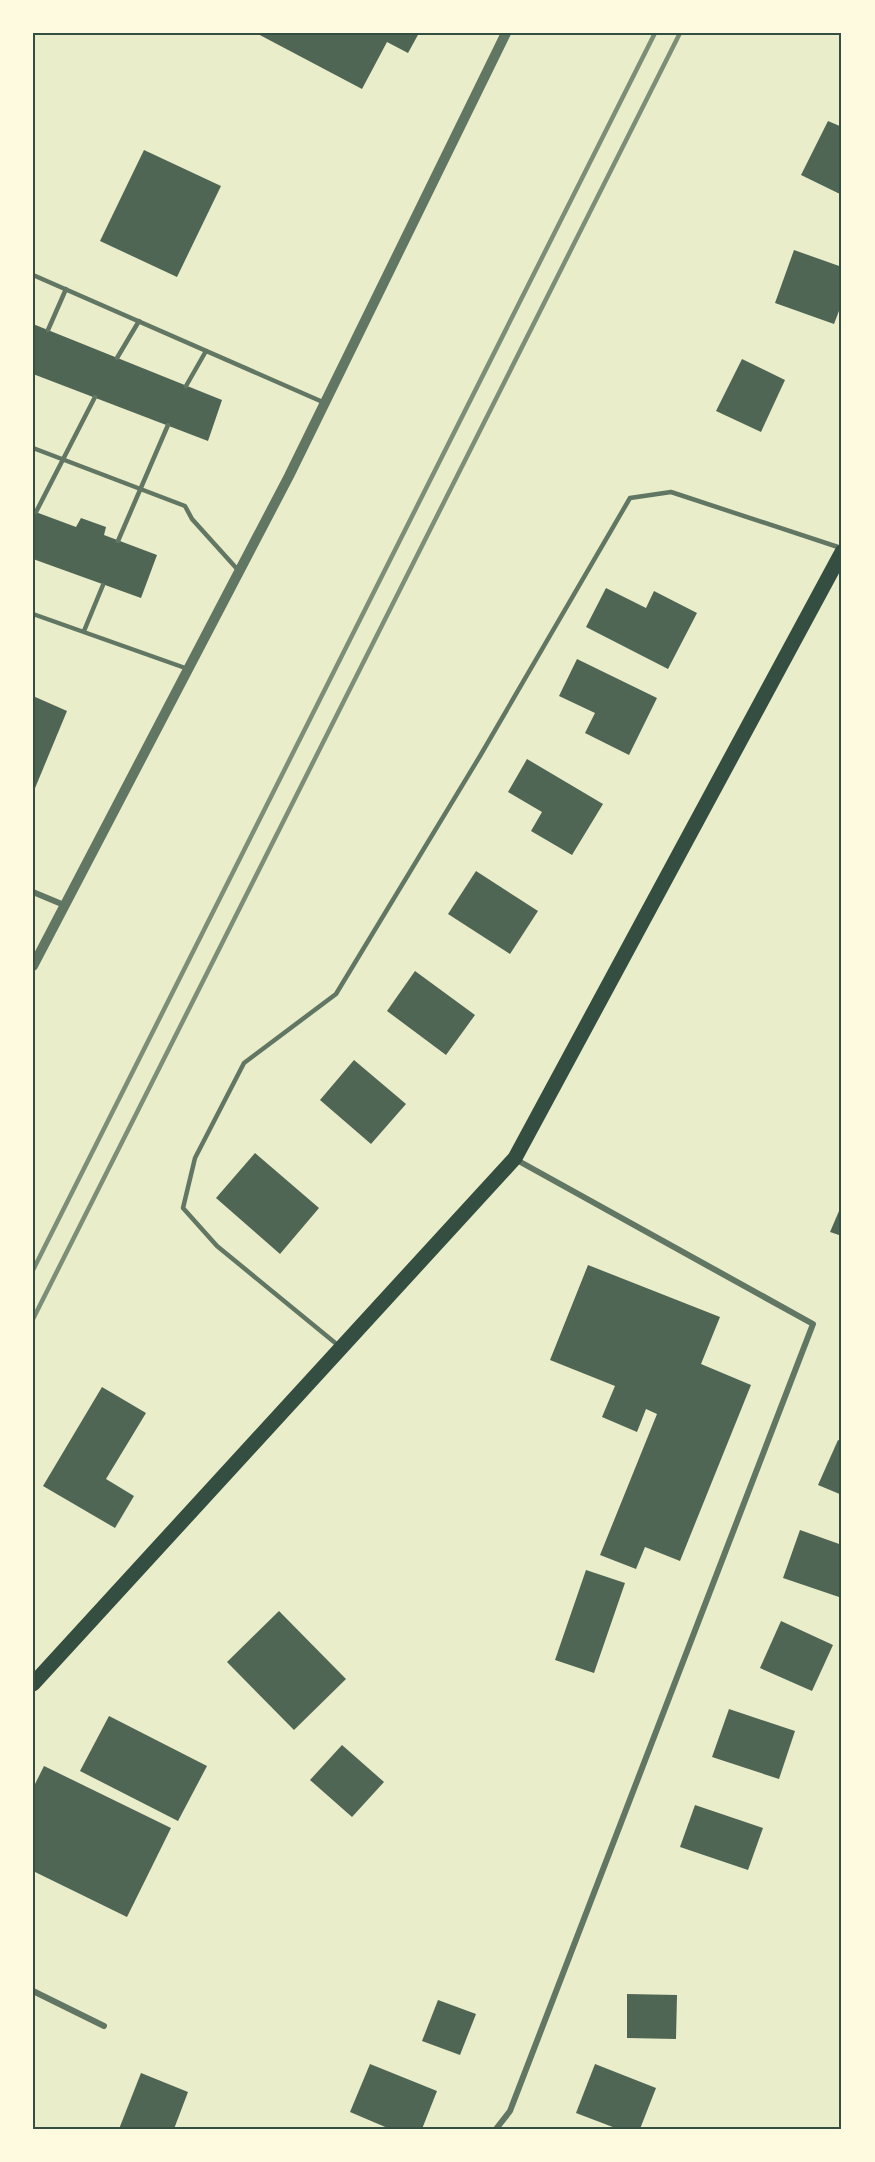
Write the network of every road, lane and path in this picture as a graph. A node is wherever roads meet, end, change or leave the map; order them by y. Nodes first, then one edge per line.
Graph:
1 (506, 33) edge
2 (33, 275) edge
3 (66, 289) junction
4 (139, 321) junction
5 (48, 330) dead end
6 (206, 351) junction
7 (117, 358) dead end
8 (186, 386) dead end
9 (95, 397) dead end
10 (325, 403) junction
11 (168, 425) dead end
12 (33, 448) edge
13 (63, 459) junction
14 (140, 487) junction
15 (36, 512) dead end
16 (118, 541) dead end
17 (842, 550) edge
18 (239, 572) junction
19 (103, 585) dead end
20 (33, 614) edge
21 (84, 631) junction
22 (188, 669) junction
23 (33, 892) edge
24 (64, 905) junction
25 (33, 966) edge
26 (515, 1158) junction
27 (341, 1347) junction
28 (33, 1684) edge
29 (33, 1991) edge
30 (104, 2026) dead end
31 (496, 2129) edge

1 - 10 street
2 - 3 lane
3 - 4 lane
3 - 5 lane
4 - 6 lane
4 - 7 lane
6 - 8 lane
6 - 10 lane
9 - 13 lane
10 - 18 street
11 - 14 lane
12 - 13 lane
13 - 14 lane
13 - 15 lane
14 - 16 lane
14 - 18 lane
17 - 26 main road
17 - 27 lane
18 - 22 street
19 - 21 lane
20 - 21 lane
21 - 22 lane
22 - 24 street
23 - 24 street
24 - 25 street
26 - 27 main road
26 - 31 street
27 - 28 main road
29 - 30 street

